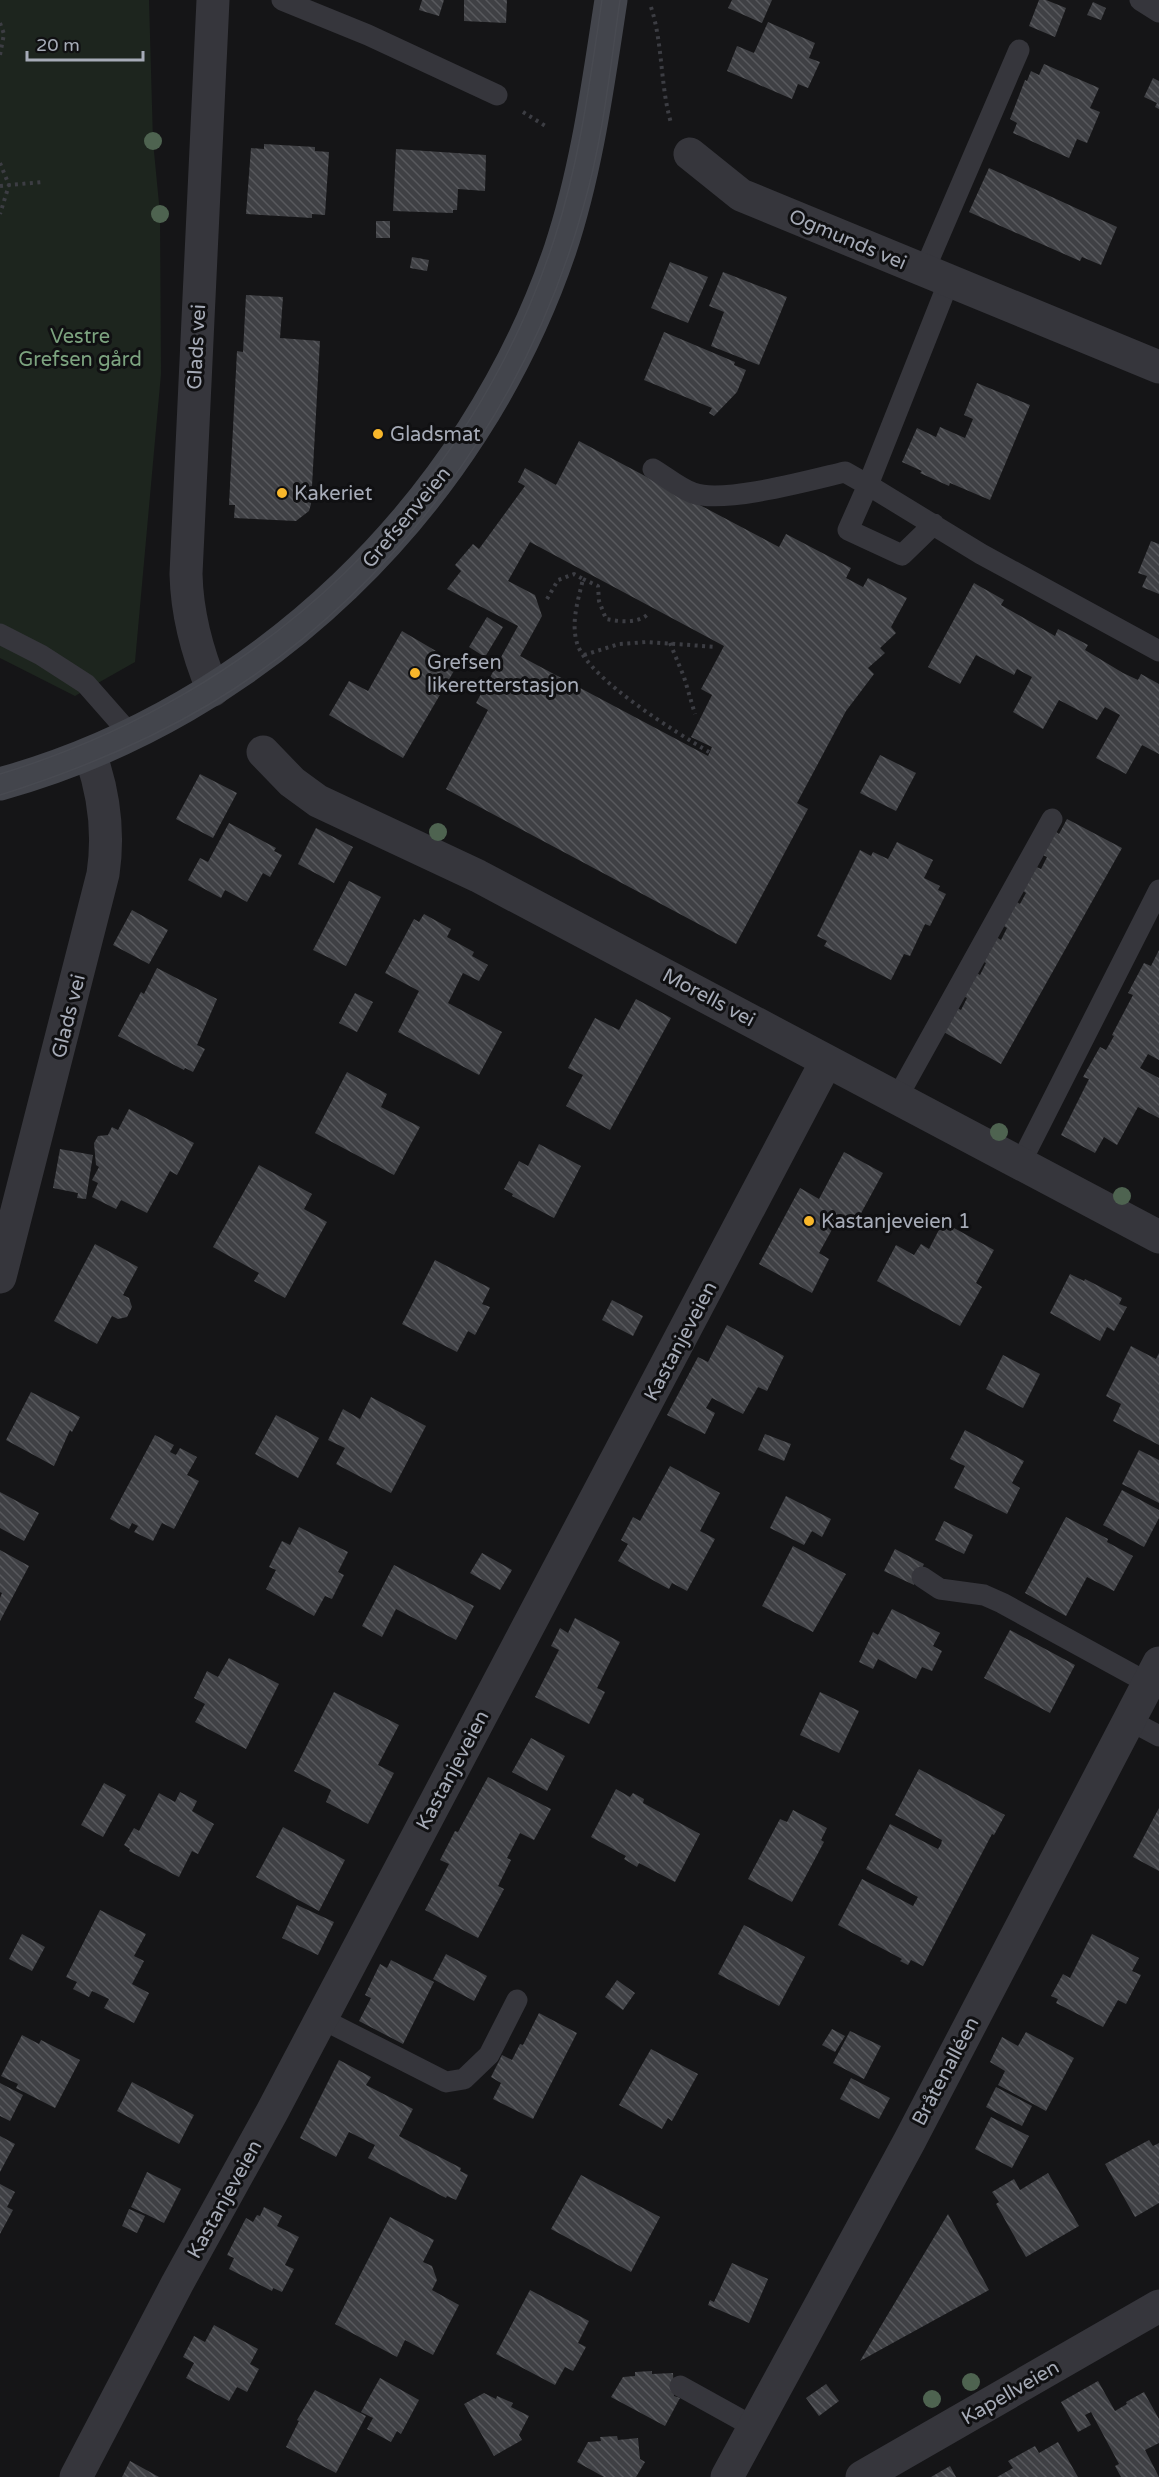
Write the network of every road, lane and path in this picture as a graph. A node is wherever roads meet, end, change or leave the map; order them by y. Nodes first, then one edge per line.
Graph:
1 (213, 0) edge
2 (282, 0) edge
3 (611, 0) edge
4 (1140, 0) edge
5 (651, 7) dead end
6 (1159, 12) edge
7 (0, 23) edge
8 (1019, 50) dead end
9 (0, 55) edge
10 (496, 95) dead end
11 (690, 154) joint
12 (0, 163) edge
13 (42, 182) dead end
14 (9, 185) junction
15 (0, 186) edge
16 (0, 214) edge
17 (937, 276) junction
18 (1159, 367) edge
19 (653, 469) dead end
20 (868, 485) junction
21 (934, 524) junction
22 (583, 579) junction
23 (547, 599) dead end
24 (650, 612) dead end
25 (0, 634) edge
26 (670, 643) junction
27 (717, 646) dead end
28 (1159, 651) edge
29 (584, 655) junction
30 (213, 690) junction
31 (695, 714) dead end
32 (130, 734) junction
33 (263, 752) dead end
34 (709, 752) dead end
35 (90, 754) junction
36 (0, 784) edge
37 (1052, 819) dead end
38 (1159, 890) edge
39 (826, 1062) junction
40 (897, 1098) junction
41 (1020, 1164) junction
42 (1159, 1237) edge
43 (0, 1276) edge
44 (922, 1577) dead end
45 (1154, 1673) edge
46 (1129, 1720) junction
47 (1159, 1736) edge
48 (517, 2000) dead end
49 (320, 2018) junction
50 (1159, 2306) edge
51 (680, 2386) dead end
52 (754, 2427) junction
53 (76, 2477) edge
54 (728, 2477) edge
55 (862, 2477) edge

1 - 30 street, Glads vei
2 - 10 lane
3 - 30 main road, Grefsenveien
4 - 6 lane
5 - 11 path
7 - 9 path
8 - 17 lane
11 - 17 street, Ogmunds vei
12 - 14 path
13 - 14 path
14 - 15 path
14 - 16 path
17 - 18 street, Ogmunds vei
17 - 20 lane
19 - 20 lane
20 - 21 lane
20 - 21 lane
21 - 28 lane
22 - 23 path
22 - 24 path
22 - 29 path
25 - 32 lane
26 - 27 path
26 - 29 path
26 - 31 path
29 - 34 path
30 - 32 main road, Grefsenveien
32 - 35 main road, Grefsenveien
33 - 39 street, Morells vei
35 - 36 main road, Grefsenveien
35 - 43 street, Glads vei
37 - 40 lane
38 - 41 lane
39 - 40 street, Morells vei
39 - 49 street, Kastanjeveien
40 - 41 street, Morells vei
41 - 42 street, Morells vei
44 - 45 lane
45 - 46 street, Bråtenalléen
46 - 47 lane
46 - 52 street, Bråtenalléen
48 - 49 lane
49 - 53 street, Kastanjeveien
50 - 55 street, Kapellveien
51 - 52 lane
52 - 54 street, Bråtenalléen

